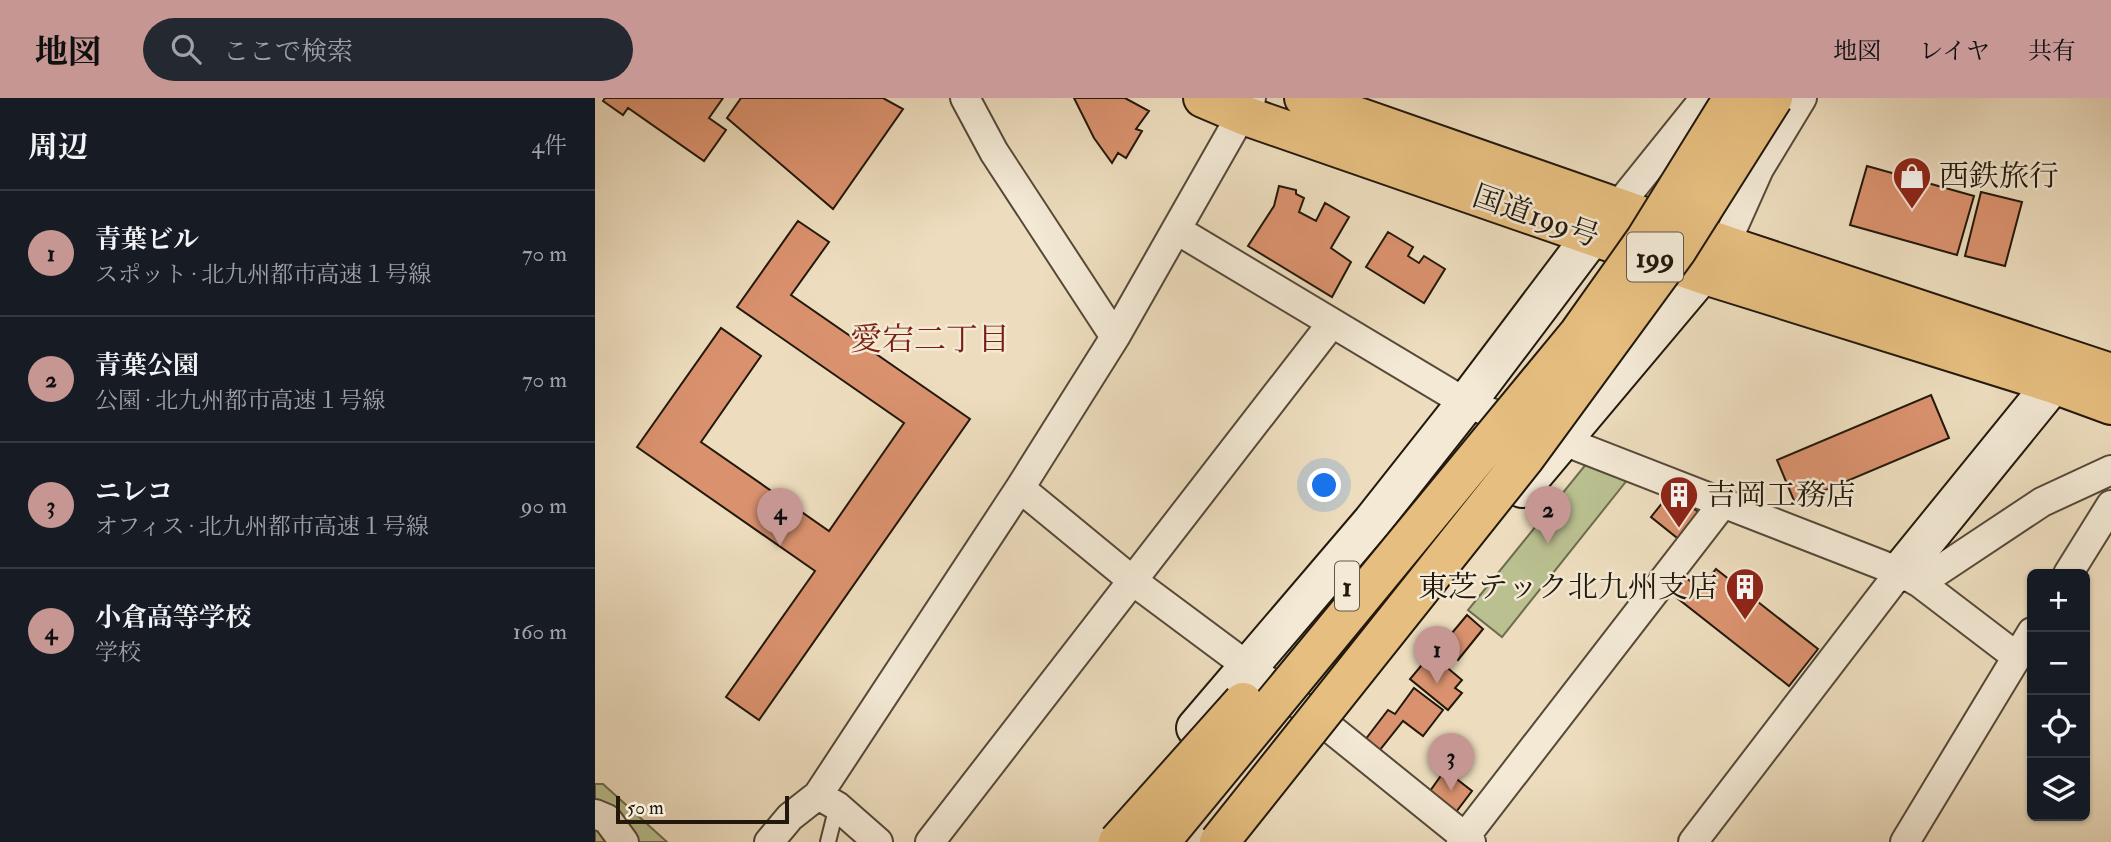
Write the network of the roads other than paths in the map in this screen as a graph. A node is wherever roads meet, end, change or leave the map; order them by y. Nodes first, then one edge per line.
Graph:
1 (965, 98) edge
2 (1203, 98) edge
3 (1304, 98) edge
4 (1705, 98) edge
5 (1733, 98) edge
6 (1773, 98) edge
7 (1802, 98) edge
8 (1247, 106) edge
9 (1678, 130) junction
10 (1759, 169) junction
11 (1617, 208) junction
12 (1177, 230) junction
13 (1592, 236) junction
14 (1713, 259) junction
15 (1332, 323) junction
16 (1115, 337) junction
17 (1592, 342) junction
18 (2111, 373) edge
19 (2051, 383) junction
20 (1466, 403) junction
21 (2111, 405) edge
22 (1563, 440) junction
23 (2111, 470) edge
24 (1020, 488) junction
25 (1724, 502) junction
26 (2111, 505) edge
27 (2071, 569) edge
28 (1910, 578) junction
29 (1133, 581) junction
30 (2027, 640) edge
31 (2017, 657) junction
32 (1248, 667) junction
33 (1325, 724) junction
34 (827, 800) junction
35 (595, 814) edge
36 (1466, 840) edge
37 (624, 842) edge
38 (769, 842) edge
39 (828, 842) edge
40 (878, 842) edge
41 (930, 842) edge
42 (1100, 842) edge
43 (1118, 842) edge
44 (1160, 842) edge
45 (1175, 842) edge
46 (1219, 842) edge
47 (1227, 842) edge
48 (1693, 842) edge
49 (1905, 842) edge

1 - 16 street
2 - 8 highway, 国道199号 / 199
3 - 11 highway, 国道199号 / 199
4 - 9 street
5 - 17 highway, bridge
6 - 17 highway, bridge
7 - 10 street
8 - 12 street
8 - 13 highway, 国道199号 / 199
9 - 10 street
9 - 11 street
10 - 14 street
11 - 13 street
11 - 14 highway, 国道199号 / 199
12 - 15 street
12 - 16 street
13 - 14 highway, 国道199号 / 199
13 - 20 street
14 - 18 highway, 国道199号 / 199
14 - 19 highway, 国道199号 / 199
14 - 22 street
15 - 20 street
15 - 29 street
16 - 24 street
17 - 43 highway, 1, bridge
17 - 44 highway, 1, bridge
17 - 45 highway, 1, bridge
17 - 46 highway, 1, bridge
19 - 21 highway, 国道199号 / 199
19 - 28 street
20 - 22 street
20 - 32 street
22 - 25 street
22 - 33 street
23 - 28 street
24 - 29 street
24 - 34 street
25 - 28 street
25 - 36 street
26 - 27 street
28 - 31 street
28 - 48 street
29 - 32 street
29 - 41 street
30 - 31 street
31 - 49 street
32 - 33 street
32 - 42 street
33 - 36 street
33 - 47 street
34 - 38 street
34 - 39 lane
34 - 40 street
35 - 37 street

